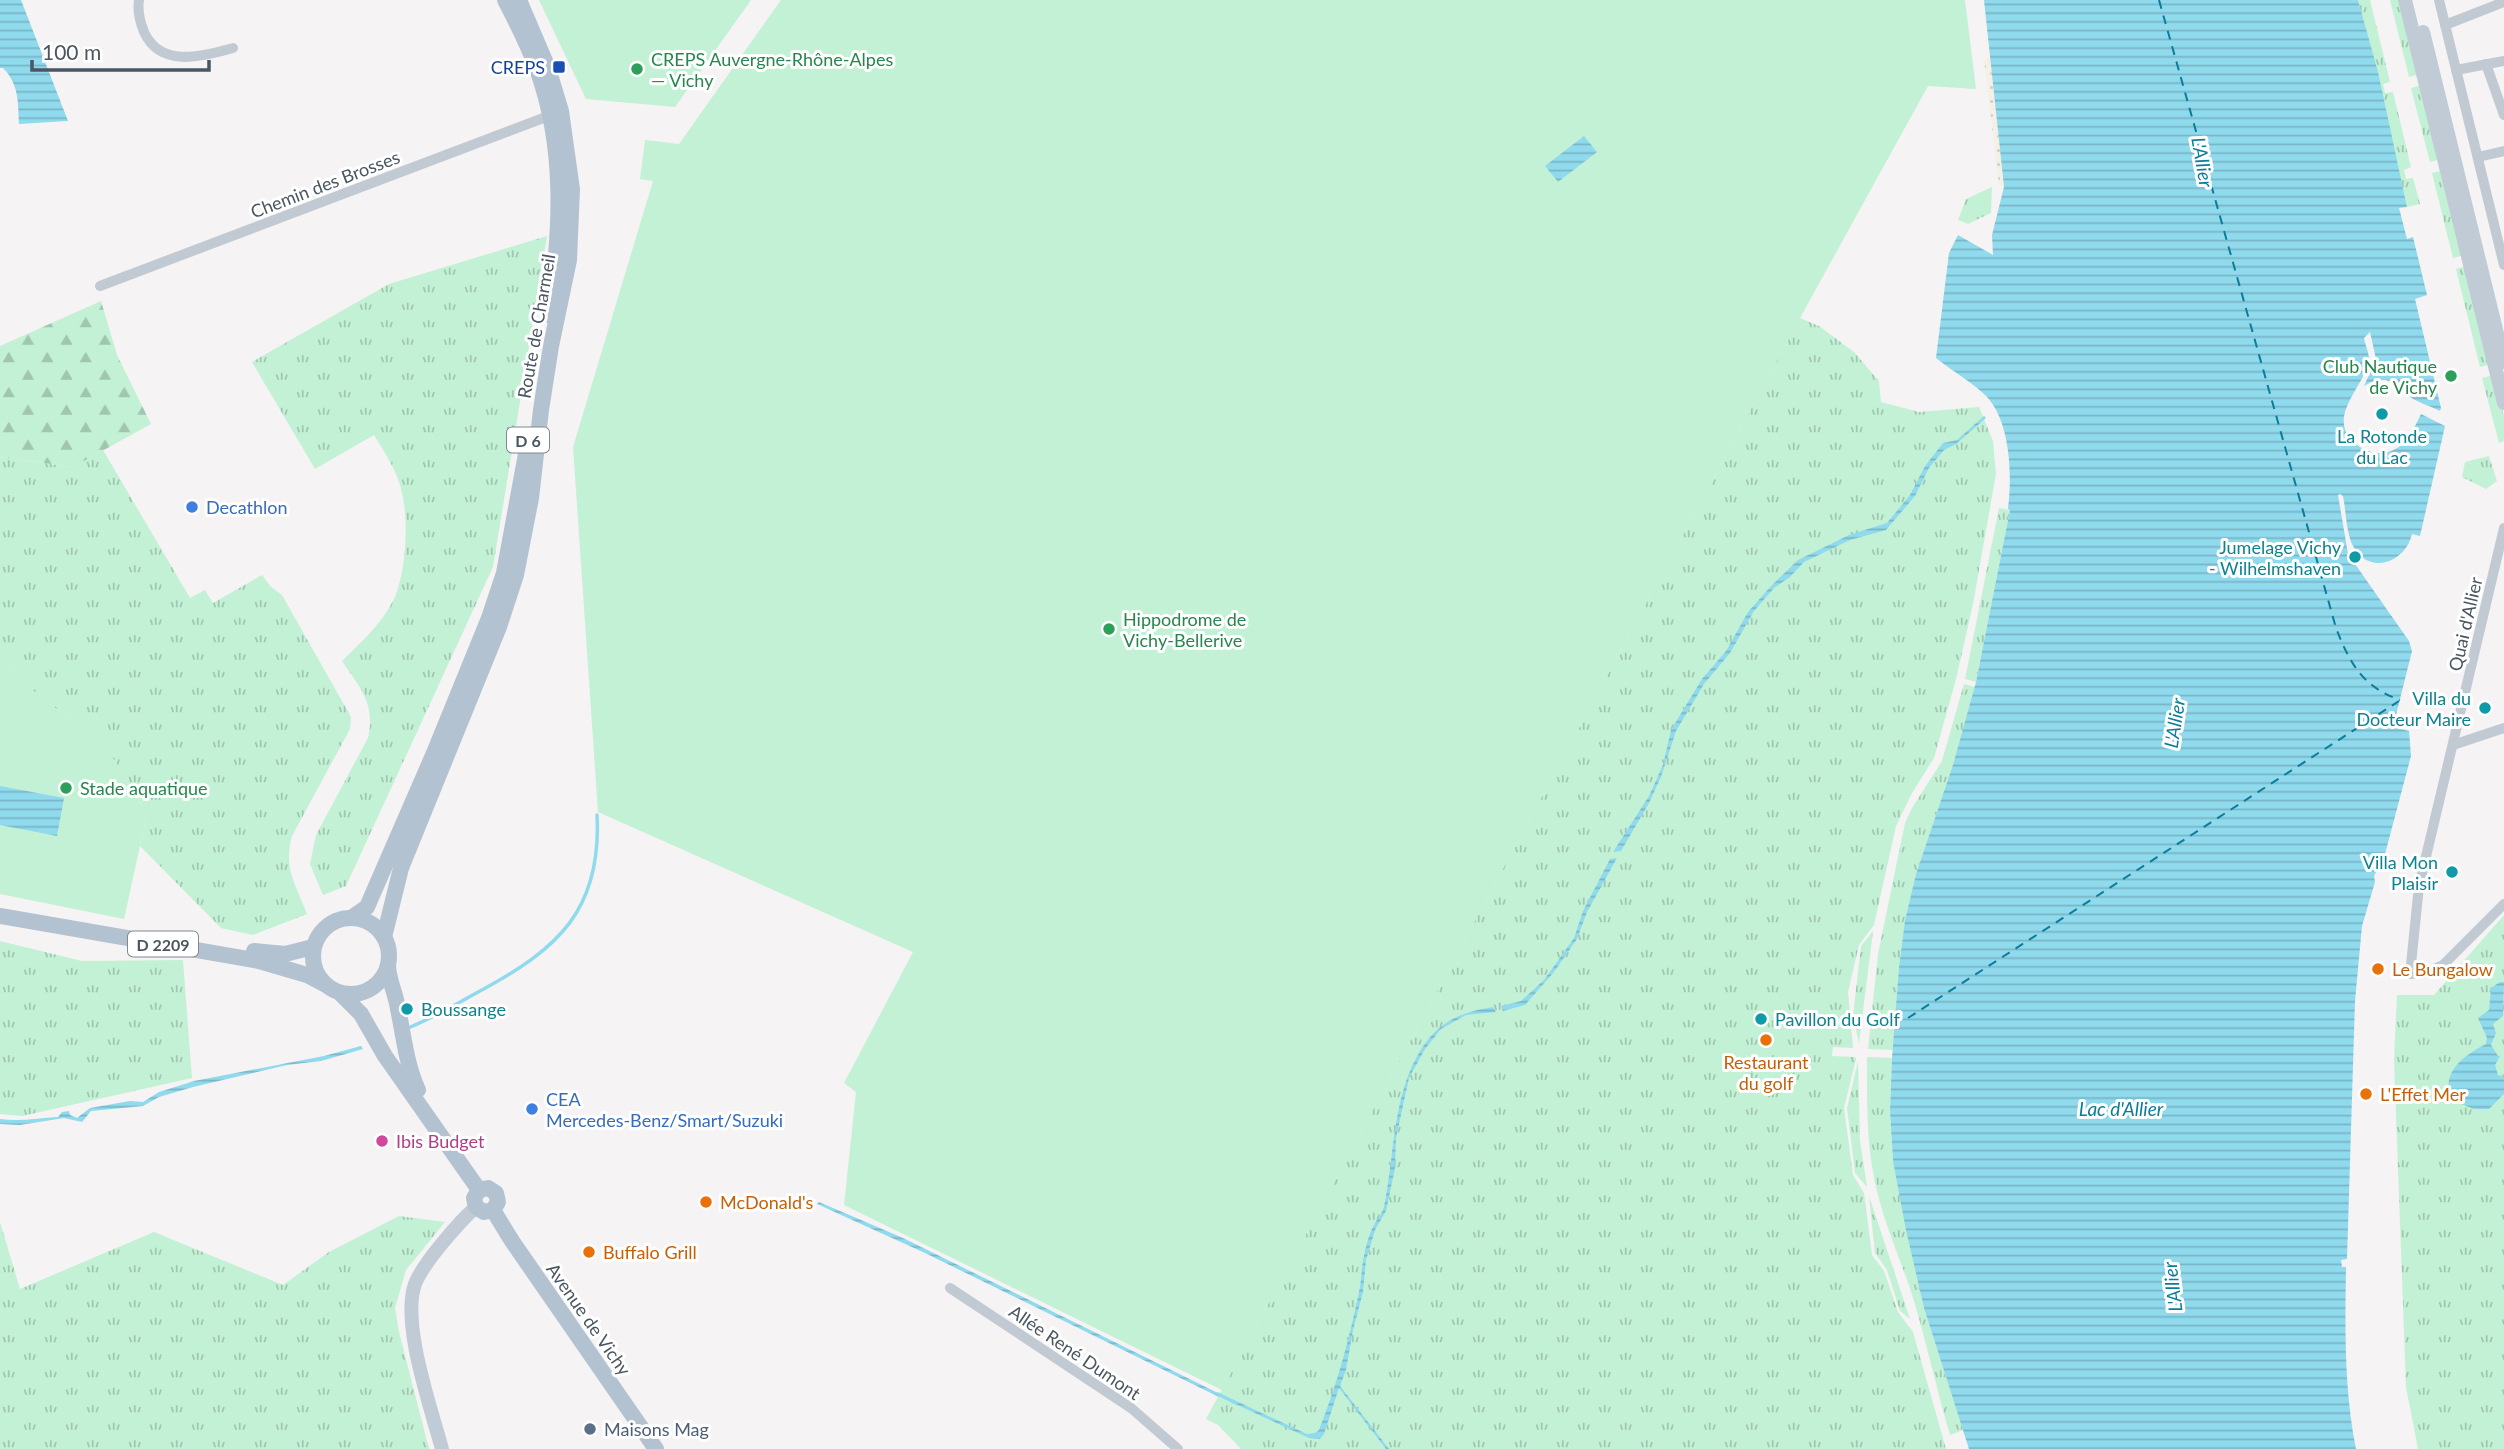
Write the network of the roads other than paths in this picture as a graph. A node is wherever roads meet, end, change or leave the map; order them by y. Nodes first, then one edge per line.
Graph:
1 (139, 0) edge
2 (505, 0) edge
3 (519, 0) edge
4 (2405, 0) edge
5 (2415, 0) edge
6 (2439, 0) edge
7 (2504, 2) edge
8 (2445, 25) junction
9 (233, 48) dead end
10 (2504, 61) edge
11 (2486, 64) junction
12 (2456, 70) junction
13 (555, 113) junction
14 (2504, 115) edge
15 (2504, 151) edge
16 (2477, 157) junction
17 (2502, 253) edge
18 (2504, 265) edge
19 (100, 286) dead end
20 (2498, 348) edge
21 (2504, 362) edge
22 (2504, 403) edge
23 (2504, 528) edge
24 (2504, 728) edge
25 (2453, 746) junction
26 (2504, 904) edge
27 (0, 905) edge
28 (0, 916) edge
29 (351, 918) junction
30 (384, 937) junction
31 (313, 947) junction
32 (388, 966) junction
33 (324, 984) junction
34 (341, 994) junction
35 (430, 1118) junction
36 (479, 1190) junction
37 (476, 1207) junction
38 (493, 1210) junction
39 (950, 1287) dead end
40 (442, 1449) edge
41 (656, 1449) edge
42 (1178, 1449) edge

1 - 9 street
2 - 13 main road, Route de Charmeil / D 6
3 - 13 main road, Route de Charmeil / D 6
4 - 20 main road
5 - 20 main road
6 - 8 street
7 - 8 street
8 - 12 street
10 - 11 street
11 - 12 street
11 - 14 street
12 - 16 street
13 - 19 street, Chemin des Brosses
13 - 29 main road, Route de Charmeil / D 6
13 - 30 main road, Route de Charmeil / D 6
15 - 16 street
16 - 17 street
17 - 18 street
20 - 21 main road
20 - 22 main road
23 - 25 street, Quai d'Allier
24 - 25 street
25 - 26 street, Quai d'Allier
27 - 31 main road, D 2209
28 - 33 main road, D 2209
29 - 30 main road
29 - 31 main road
30 - 32 main road
31 - 33 main road
32 - 34 main road
32 - 35 main road
33 - 34 main road
34 - 35 main road
35 - 36 main road
36 - 37 main road
36 - 38 main road
37 - 38 main road
37 - 40 main road
38 - 41 main road, Avenue de Vichy
39 - 42 street, Allée René Dumont

